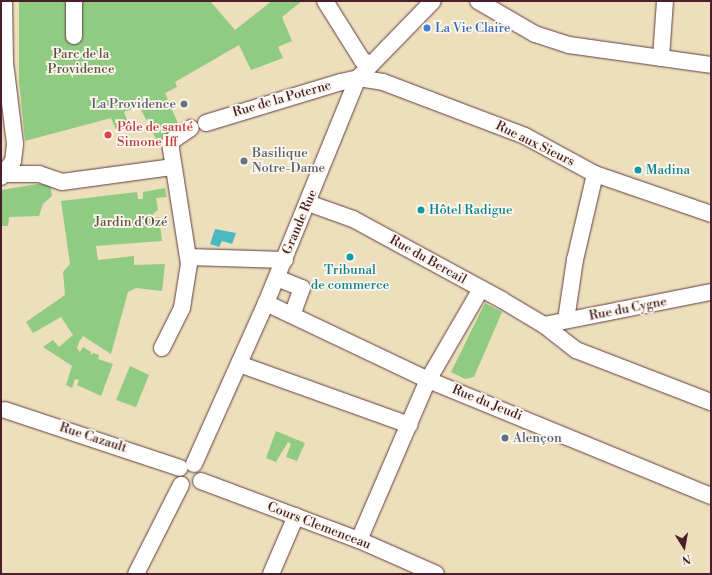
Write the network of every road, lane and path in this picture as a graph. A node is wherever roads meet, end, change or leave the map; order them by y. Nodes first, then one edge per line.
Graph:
1 (4, 1) edge
2 (74, 1) edge
3 (324, 1) edge
4 (433, 1) edge
5 (478, 1) edge
6 (664, 1) edge
7 (74, 36) dead end
8 (661, 58) junction
9 (370, 64) junction
10 (711, 64) edge
11 (358, 78) junction
12 (206, 123) dead end
13 (191, 128) dead end
14 (169, 168) junction
15 (595, 174) junction
16 (3, 175) edge
17 (308, 203) junction
18 (711, 214) edge
19 (189, 257) junction
20 (284, 260) junction
21 (277, 278) junction
22 (481, 289) junction
23 (711, 292) edge
24 (266, 303) junction
25 (292, 315) junction
26 (566, 320) junction
27 (544, 325) junction
28 (162, 348) dead end
29 (239, 364) junction
30 (428, 380) junction
31 (711, 402) edge
32 (2, 408) edge
33 (409, 425) junction
34 (187, 466) junction
35 (201, 481) junction
36 (181, 485) junction
37 (711, 496) edge
38 (296, 516) junction
39 (359, 540) junction
40 (136, 574) edge
41 (271, 574) edge
42 (434, 574) edge

1 - 16 street
2 - 7 street
3 - 9 street
4 - 9 street, Grande Rue
5 - 8 street
6 - 8 street
8 - 10 street
9 - 11 street, Grande Rue
11 - 12 street, Rue de la Poterne
11 - 15 street, Rue aux Sieurs
11 - 17 street, Grande Rue
13 - 14 street
14 - 16 street
14 - 19 street
15 - 18 street, Rue aux Sieurs
15 - 26 street
17 - 20 street, Grande Rue
17 - 22 street, Rue du Bercail
19 - 20 street
19 - 28 street
20 - 21 street, Grande Rue
21 - 24 street, Grande Rue
21 - 25 street
22 - 27 street, Rue du Bercail
22 - 30 street
23 - 26 street, Rue du Cygne
24 - 25 street, Rue du Jeudi
24 - 29 street, Grande Rue
25 - 30 street, Rue du Jeudi
26 - 27 street, Rue du Cygne
27 - 31 street, Rue du Bercail
29 - 33 street
29 - 34 street, Grande Rue
30 - 33 street
30 - 37 street, Rue du Jeudi
32 - 34 street, Rue Cazault
33 - 39 street
34 - 35 street
34 - 36 street
35 - 36 street
35 - 38 street, Cours Clemenceau
36 - 40 street
38 - 39 street, Cours Clemenceau
38 - 41 street
39 - 42 street, Cours Clemenceau

